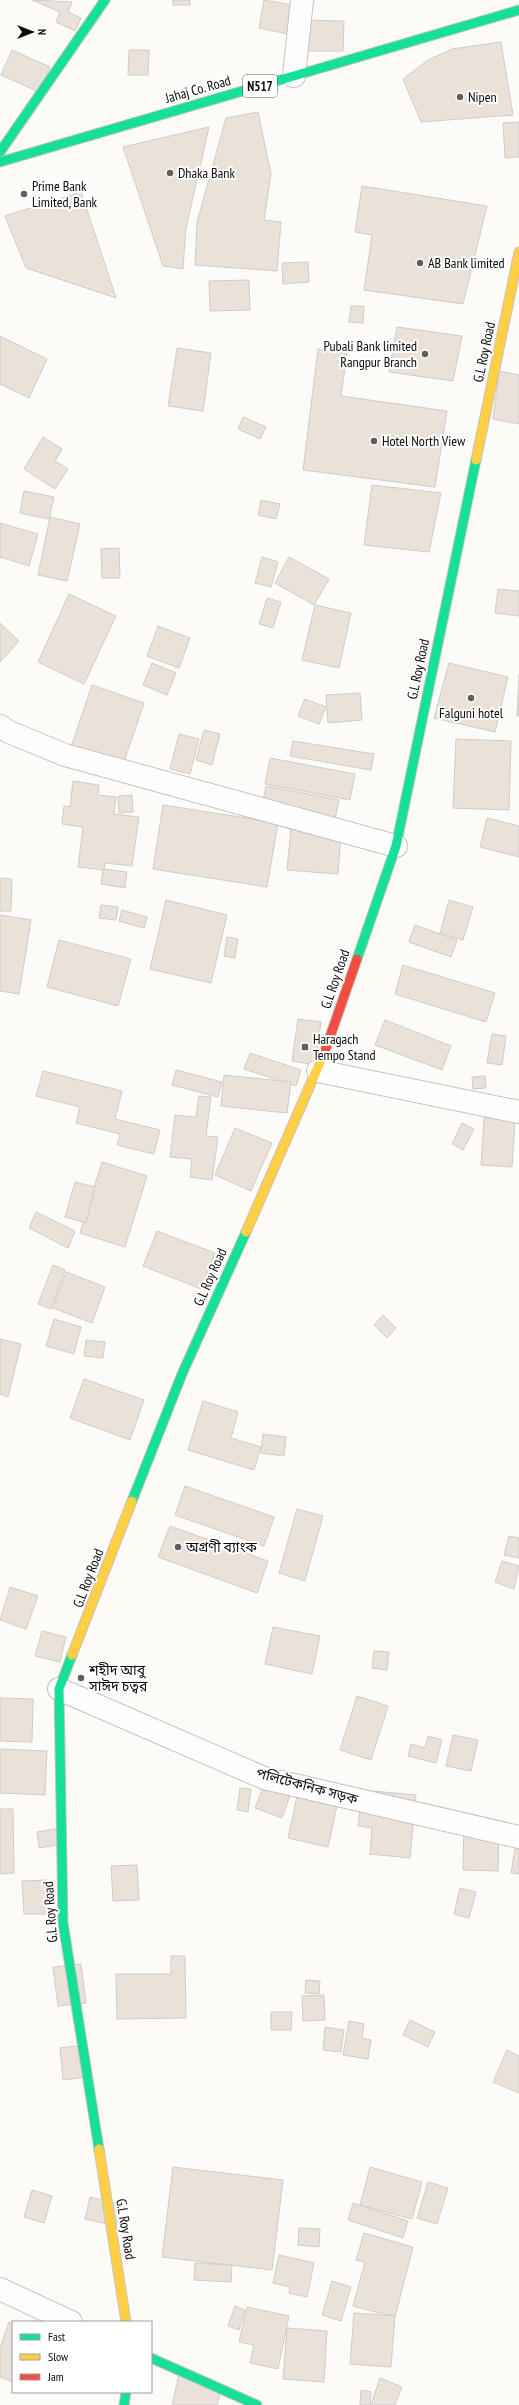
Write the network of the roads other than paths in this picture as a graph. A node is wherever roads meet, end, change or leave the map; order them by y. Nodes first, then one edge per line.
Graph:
1 (105, 0) edge
2 (302, 0) edge
3 (519, 10) edge
4 (294, 76) junction
5 (0, 152) edge
6 (0, 162) edge
7 (519, 252) edge
8 (0, 726) edge
9 (396, 846) junction
10 (318, 1071) junction
11 (519, 1112) edge
12 (60, 1689) junction
13 (519, 1838) edge
14 (0, 2289) edge
15 (69, 2321) edge
16 (126, 2321) edge
17 (152, 2358) edge
18 (126, 2393) edge
19 (124, 2405) edge
20 (257, 2405) edge

1 - 5 main road
2 - 4 street
3 - 4 main road, Jahaj Co. Road / N517
4 - 6 main road, Jahaj Co. Road / N517
7 - 9 main road, G.L Roy Road
8 - 9 street
9 - 10 main road, G.L Roy Road
10 - 11 street
10 - 12 main road, G.L Roy Road
12 - 13 street, পলিটেকনিক সড়ক
12 - 16 main road, G.L Roy Road
14 - 15 street
17 - 20 main road
18 - 19 main road

